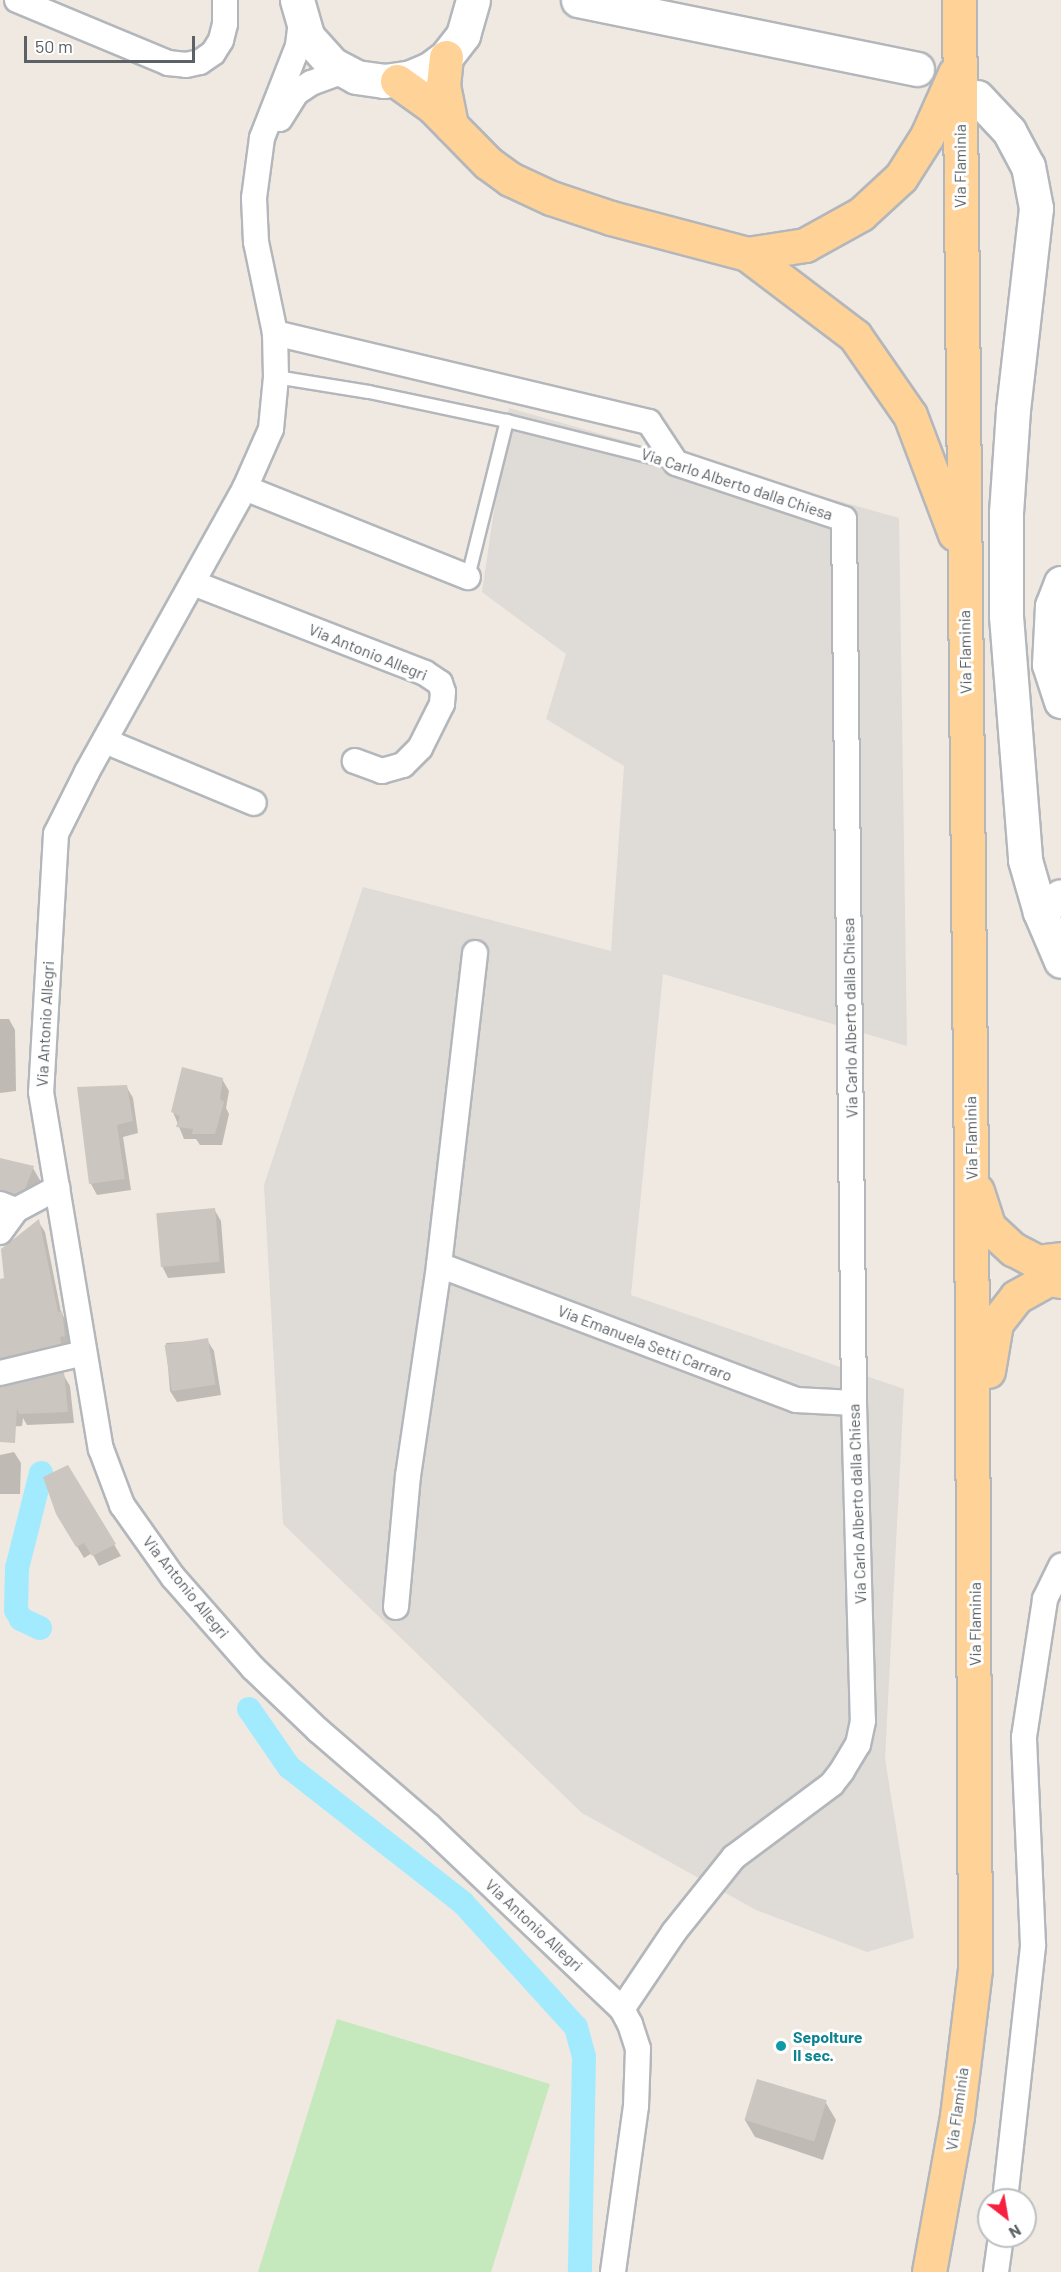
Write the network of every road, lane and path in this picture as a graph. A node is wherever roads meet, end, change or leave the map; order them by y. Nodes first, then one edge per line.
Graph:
1 (18, 0) edge
2 (225, 0) edge
3 (578, 0) edge
4 (959, 0) edge
5 (478, 7) edge
6 (299, 10) edge
7 (446, 57) junction
8 (960, 63) junction
9 (917, 69) dead end
10 (344, 71) junction
11 (397, 81) junction
12 (977, 97) dead end
13 (451, 125) junction
14 (254, 198) junction
15 (747, 254) junction
16 (275, 333) junction
17 (276, 376) junction
18 (507, 421) junction
19 (676, 463) junction
20 (245, 488) junction
21 (964, 555) junction
22 (468, 577) joint
23 (193, 583) junction
24 (1061, 583) edge
25 (1061, 702) edge
26 (105, 741) junction
27 (355, 761) dead end
28 (254, 803) dead end
29 (1051, 904) edge
30 (475, 953) dead end
31 (1061, 961) edge
32 (971, 1172) junction
33 (57, 1188) junction
34 (8, 1207) edge
35 (0, 1232) edge
36 (1061, 1259) edge
37 (439, 1265) junction
38 (1061, 1281) edge
39 (84, 1353) junction
40 (0, 1372) edge
41 (854, 1403) junction
42 (973, 1418) junction
43 (1061, 1566) edge
44 (396, 1607) dead end
45 (622, 2009) junction
46 (1006, 2188) edge
47 (999, 2248) edge
48 (613, 2272) edge
49 (929, 2272) edge
50 (996, 2272) edge

1 - 2 street
3 - 9 main road
4 - 8 highway, Via Flaminia
5 - 7 main road
6 - 10 main road
6 - 14 street
7 - 11 main road
7 - 13 highway
8 - 15 highway
8 - 21 highway, Via Flaminia
10 - 11 main road
10 - 14 street
11 - 13 highway
12 - 29 main road
13 - 15 highway
14 - 16 street, Via Antonio Allegri
15 - 21 highway
16 - 17 street, Via Antonio Allegri
16 - 19 street
17 - 18 lane, Via Carlo Alberto dalla Chiesa
17 - 20 street, Via Antonio Allegri
18 - 19 lane, Via Carlo Alberto dalla Chiesa
18 - 22 lane
19 - 41 street, Via Carlo Alberto dalla Chiesa
20 - 22 street
20 - 23 street, Via Antonio Allegri
21 - 32 highway, Via Flaminia
23 - 26 street, Via Antonio Allegri
23 - 27 street, Via Antonio Allegri
24 - 25 street
26 - 28 street
26 - 33 street, Via Antonio Allegri
29 - 31 main road
30 - 37 street
32 - 36 highway
32 - 42 highway, Via Flaminia
33 - 34 street
33 - 39 street, Via Antonio Allegri
34 - 35 street
37 - 41 street, Via Emanuela Setti Carraro
37 - 44 street
38 - 42 highway
39 - 40 street
39 - 45 street, Via Antonio Allegri
41 - 45 street, Via Carlo Alberto dalla Chiesa
42 - 49 highway, Via Flaminia
43 - 46 street
45 - 48 street, Via Antonio Allegri
47 - 50 street

